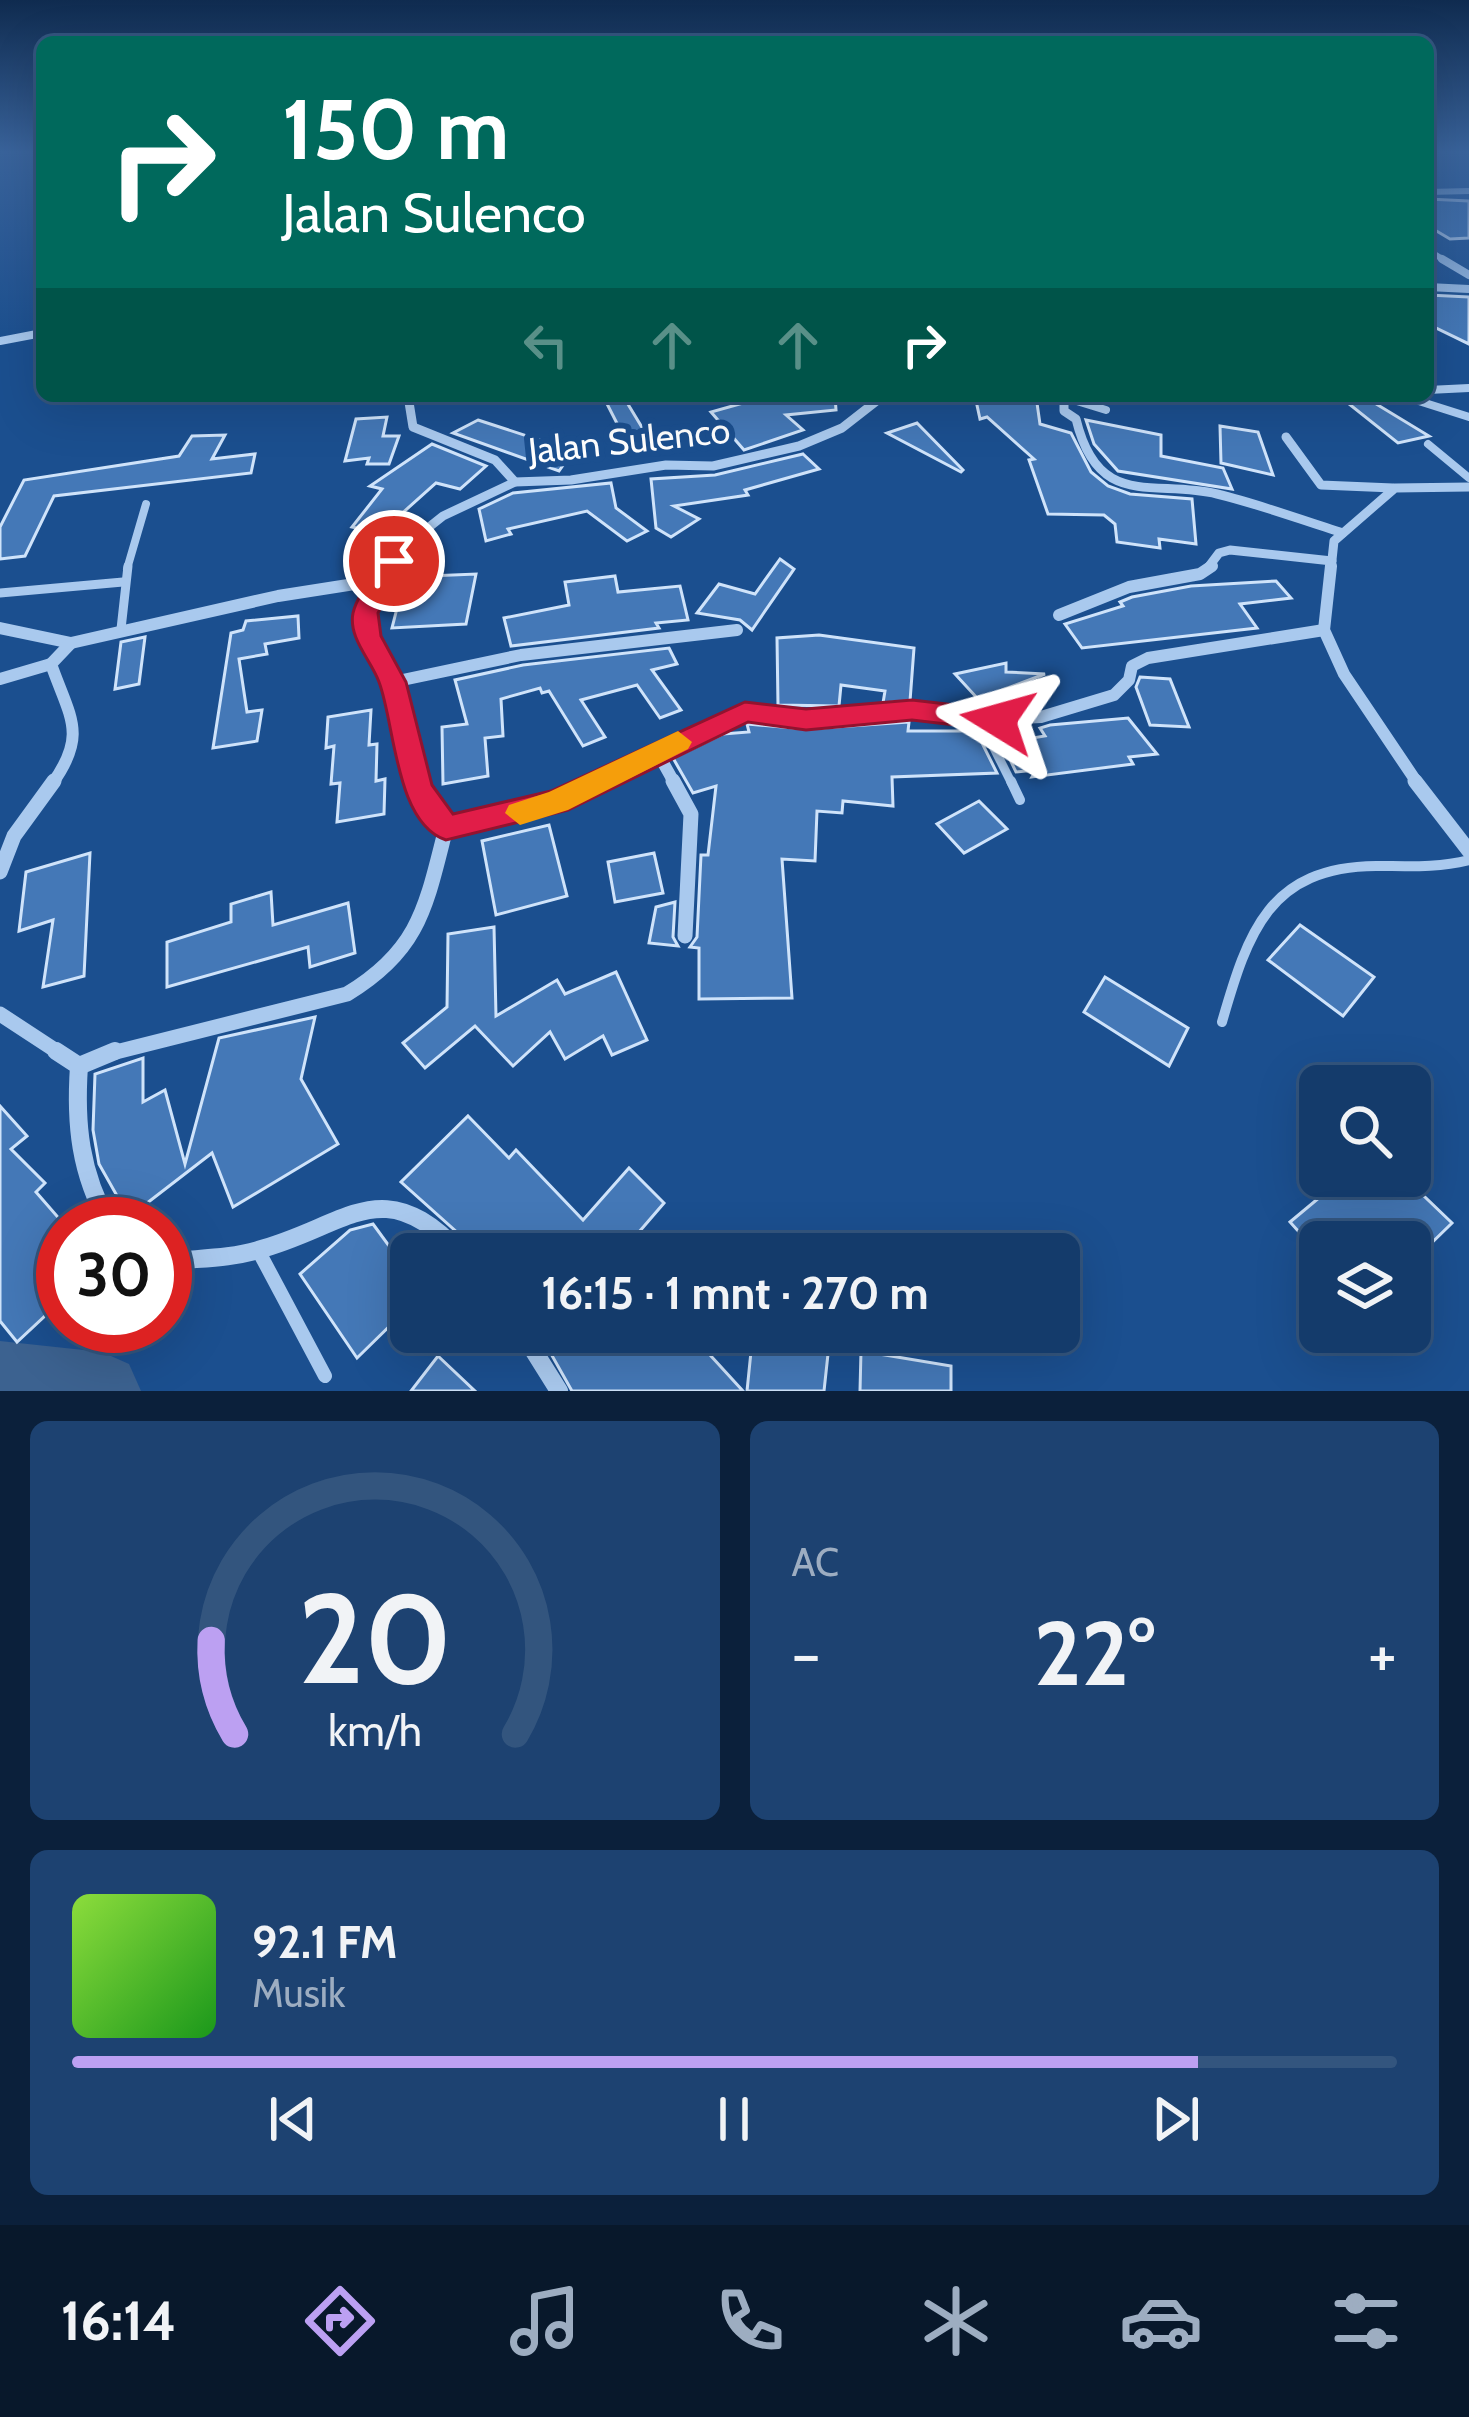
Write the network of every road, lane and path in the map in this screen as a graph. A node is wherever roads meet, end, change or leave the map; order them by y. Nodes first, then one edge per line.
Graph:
1 (1434, 253) edge
2 (1466, 271) edge
3 (1434, 287) edge
4 (1469, 290) edge
5 (36, 334) edge
6 (0, 341) edge
7 (1469, 388) edge
8 (1434, 390) edge
9 (409, 402) edge
10 (875, 402) edge
11 (1065, 402) edge
12 (1081, 402) edge
13 (1422, 402) edge
14 (1106, 410) dead end
15 (1469, 417) edge
16 (1286, 437) dead end
17 (1429, 444) dead end
18 (1469, 478) edge
19 (515, 482) junction
20 (1469, 487) edge
21 (1395, 488) junction
22 (146, 504) dead end
23 (1343, 533) junction
24 (1332, 561) junction
25 (380, 580) junction
26 (124, 582) junction
27 (0, 593) edge
28 (1059, 615) dead end
29 (0, 628) edge
30 (121, 629) junction
31 (737, 630) dead end
32 (1324, 630) junction
33 (71, 644) junction
34 (51, 664) junction
35 (0, 679) edge
36 (393, 682) junction
37 (980, 720) junction
38 (656, 750) junction
39 (1020, 800) dead end
40 (446, 828) junction
41 (1469, 850) edge
42 (1469, 860) edge
43 (0, 872) edge
44 (685, 936) dead end
45 (0, 1014) edge
46 (1222, 1022) dead end
47 (79, 1066) junction
48 (96, 1197) edge
49 (445, 1233) edge
50 (259, 1250) junction
51 (192, 1259) edge
52 (535, 1353) edge
53 (325, 1376) dead end
54 (559, 1391) edge

1 - 2 street
3 - 4 street
5 - 6 street
7 - 8 street
9 - 19 street
10 - 19 street, Jalan Sulenco
11 - 23 street
12 - 14 lane
13 - 15 lane
16 - 21 street
17 - 18 lane
19 - 25 street, Jalan Sulenco
20 - 21 street
21 - 23 street
22 - 26 lane
23 - 24 street
24 - 28 street
24 - 32 street
25 - 30 street
25 - 36 street, Jalan Sulenco
26 - 27 lane
26 - 30 lane
29 - 33 street
30 - 33 street
31 - 36 street
32 - 37 street
32 - 41 street
33 - 34 street
34 - 35 street
34 - 43 street
36 - 40 street, Jalan Sulenco
37 - 38 street
37 - 39 lane
38 - 40 street
38 - 44 street
40 - 47 street
42 - 46 lane
45 - 47 street
47 - 48 street
49 - 50 street
50 - 51 street
50 - 53 lane
52 - 54 street

